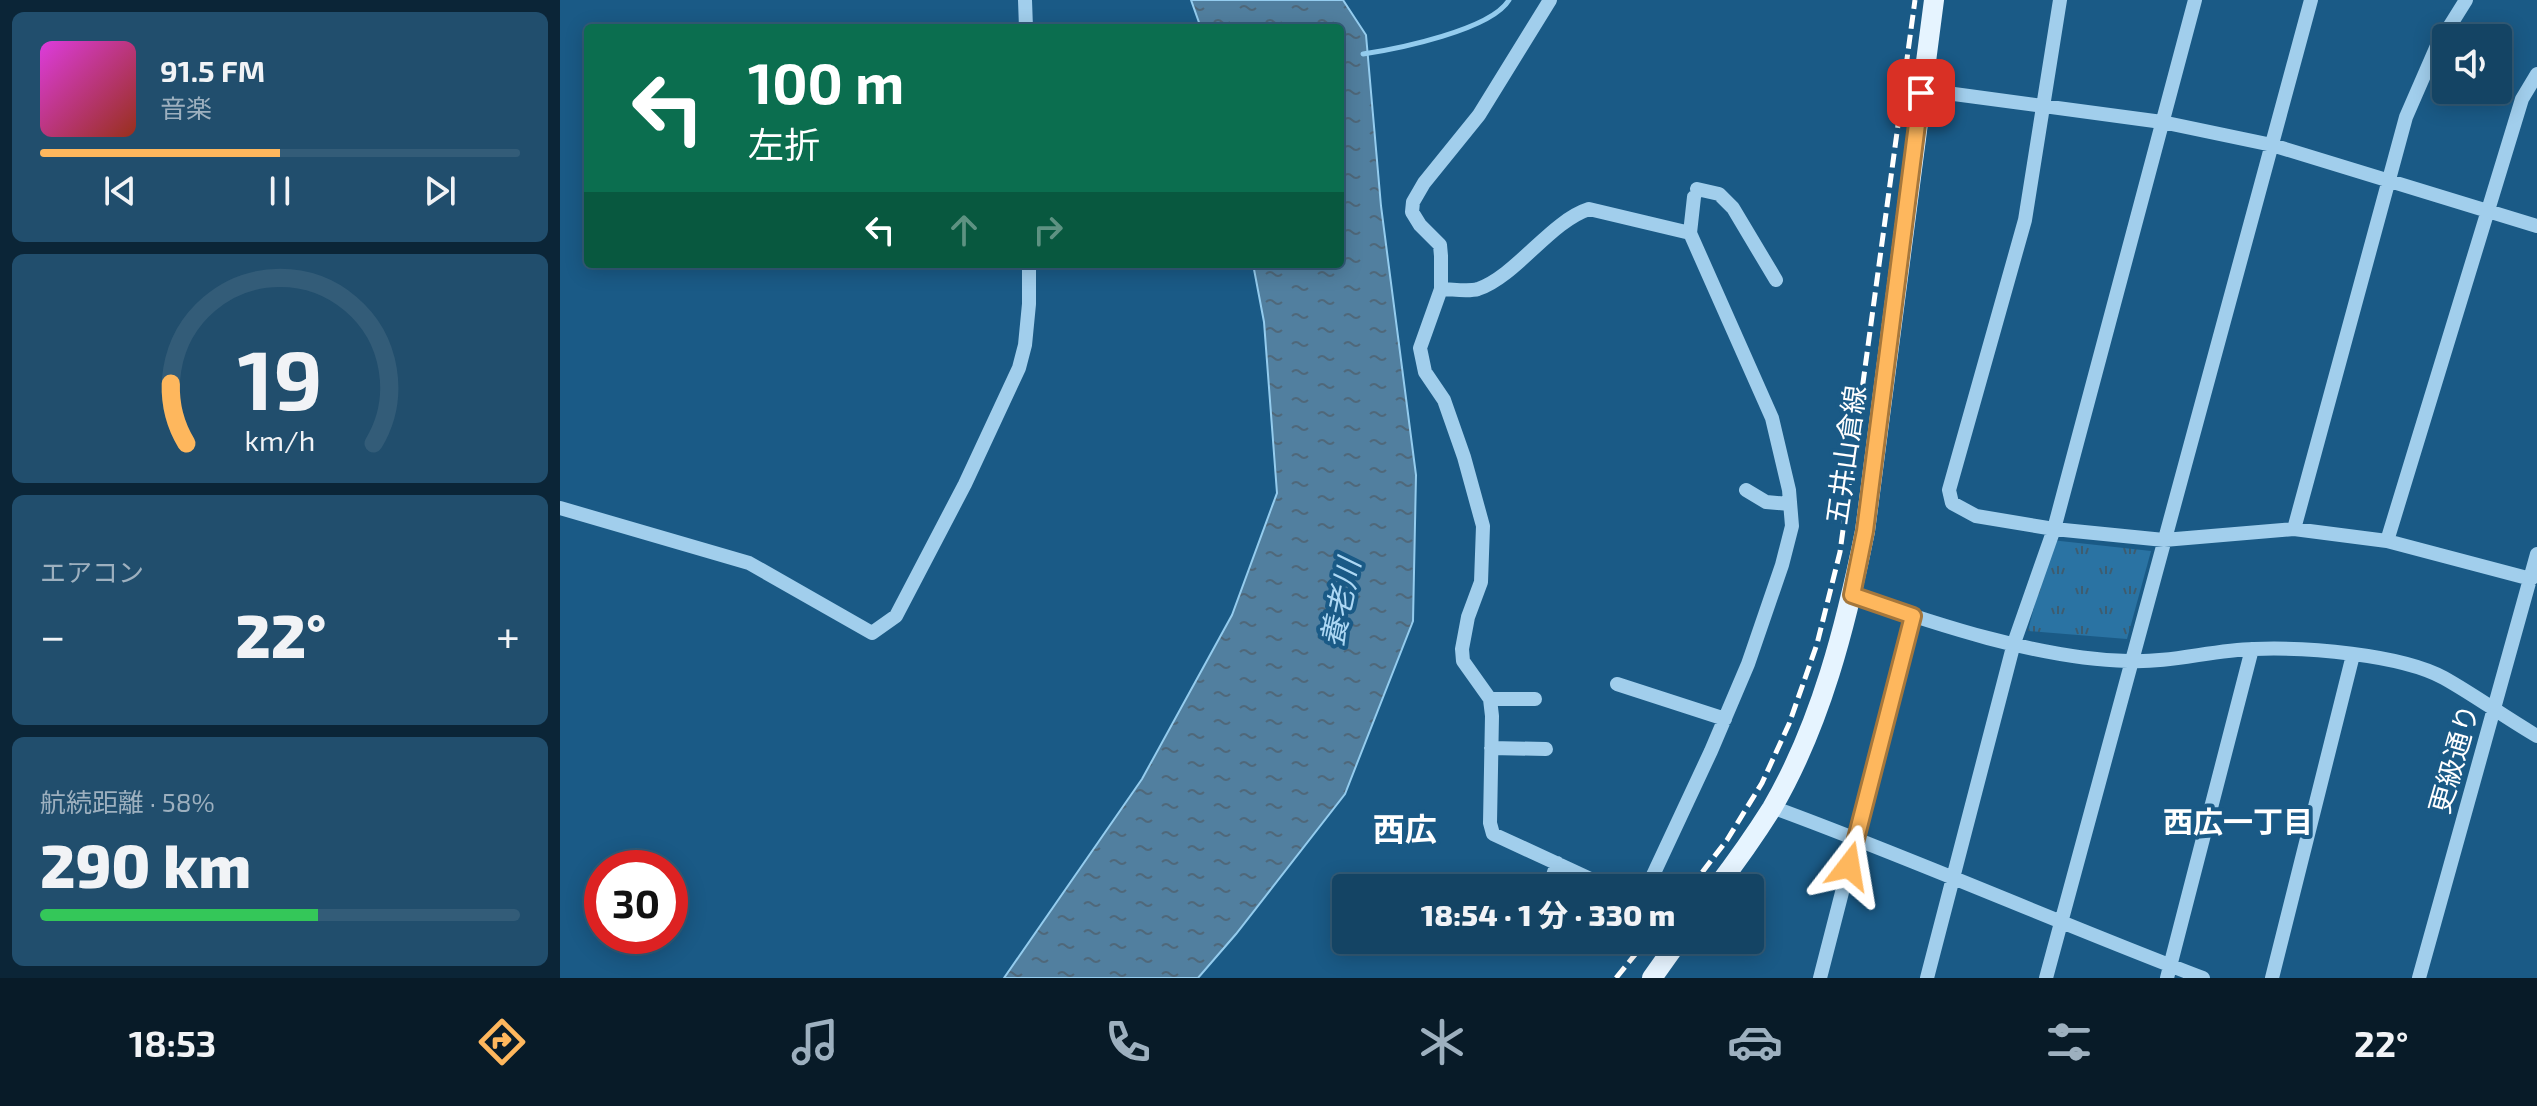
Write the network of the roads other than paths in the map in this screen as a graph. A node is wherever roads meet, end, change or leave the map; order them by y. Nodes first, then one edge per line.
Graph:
1 (1025, 0) edge
2 (1550, 0) edge
3 (1934, 0) edge
4 (2060, 0) edge
5 (2195, 0) edge
6 (2311, 0) edge
7 (2466, 0) edge
8 (1026, 24) edge
9 (2537, 74) edge
10 (1921, 93) junction
11 (2045, 105) junction
12 (2162, 122) junction
13 (2272, 145) junction
14 (2389, 180) junction
15 (2488, 211) junction
16 (2537, 226) edge
17 (1690, 233) junction
18 (1029, 268) edge
19 (1776, 280) dead end
20 (1441, 289) junction
21 (1746, 490) dead end
22 (1790, 504) junction
23 (560, 508) edge
24 (2054, 529) junction
25 (2294, 529) junction
26 (2164, 540) junction
27 (2387, 541) junction
28 (2537, 554) edge
29 (2531, 579) junction
30 (1852, 595) junction
31 (1913, 616) junction
32 (2014, 643) junction
33 (2252, 649) junction
34 (2353, 655) junction
35 (2130, 662) junction
36 (1617, 684) dead end
37 (1490, 699) junction
38 (1535, 699) dead end
39 (2495, 712) junction
40 (1725, 719) junction
41 (2537, 736) edge
42 (1491, 748) junction
43 (1546, 749) dead end
44 (1772, 807) junction
45 (1856, 837) junction
46 (1557, 863) junction
47 (1553, 874) edge
48 (1580, 874) edge
49 (1653, 874) edge
50 (1726, 874) edge
51 (1954, 879) junction
52 (2061, 924) junction
53 (1665, 954) edge
54 (2169, 972) edge
55 (1652, 978) edge
56 (1820, 978) edge
57 (1927, 978) edge
58 (2046, 978) edge
59 (2203, 978) edge
60 (2272, 978) edge
61 (2419, 978) edge

1 - 8 street
2 - 20 street
3 - 10 main road, 五井山倉線
4 - 11 street
5 - 12 street
6 - 13 street
7 - 14 street
9 - 15 street
10 - 11 street
10 - 30 main road, 五井山倉線
11 - 12 street
11 - 24 street
12 - 13 street
12 - 24 street
13 - 14 street
13 - 26 street
14 - 15 street
14 - 25 street
15 - 16 street
15 - 27 street
17 - 19 street
17 - 20 street
17 - 22 street
18 - 23 street
20 - 37 street
21 - 22 street
22 - 40 street
24 - 26 street
24 - 32 street
25 - 26 street
25 - 27 street
26 - 35 street
27 - 29 street
28 - 29 street, 更級通り
29 - 39 street, 更級通り
30 - 31 street
30 - 44 main road, 五井山倉線
31 - 32 street
31 - 45 street
32 - 35 street
32 - 51 street
33 - 34 street
33 - 35 street
33 - 54 street
34 - 39 street
34 - 60 street
35 - 52 street
36 - 40 street
37 - 38 street
37 - 42 street
39 - 41 street
39 - 61 street, 更級通り
40 - 49 street
42 - 43 street
42 - 46 street
44 - 45 street
44 - 50 main road, 五井山倉線
45 - 51 street
45 - 56 street
46 - 47 street
46 - 48 street
51 - 52 street
51 - 57 street
52 - 54 street
52 - 58 street
53 - 55 main road
54 - 59 street

